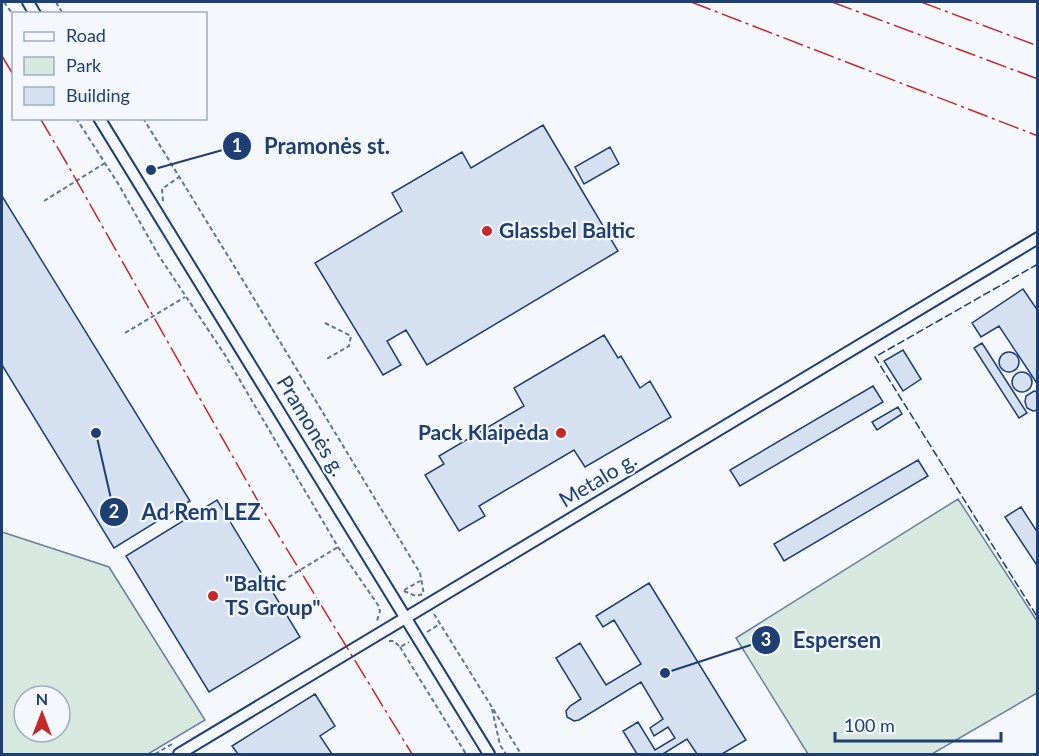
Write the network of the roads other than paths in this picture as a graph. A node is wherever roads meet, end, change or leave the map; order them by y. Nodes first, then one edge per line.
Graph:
1 (100, 120) edge
2 (1038, 238) edge
3 (406, 618) junction
4 (179, 754) edge
5 (489, 754) edge

1 - 3 street, Pramonės g.
2 - 3 street, Metalo g.
3 - 4 street, Metalo g.
3 - 5 street, Pramonės g.

